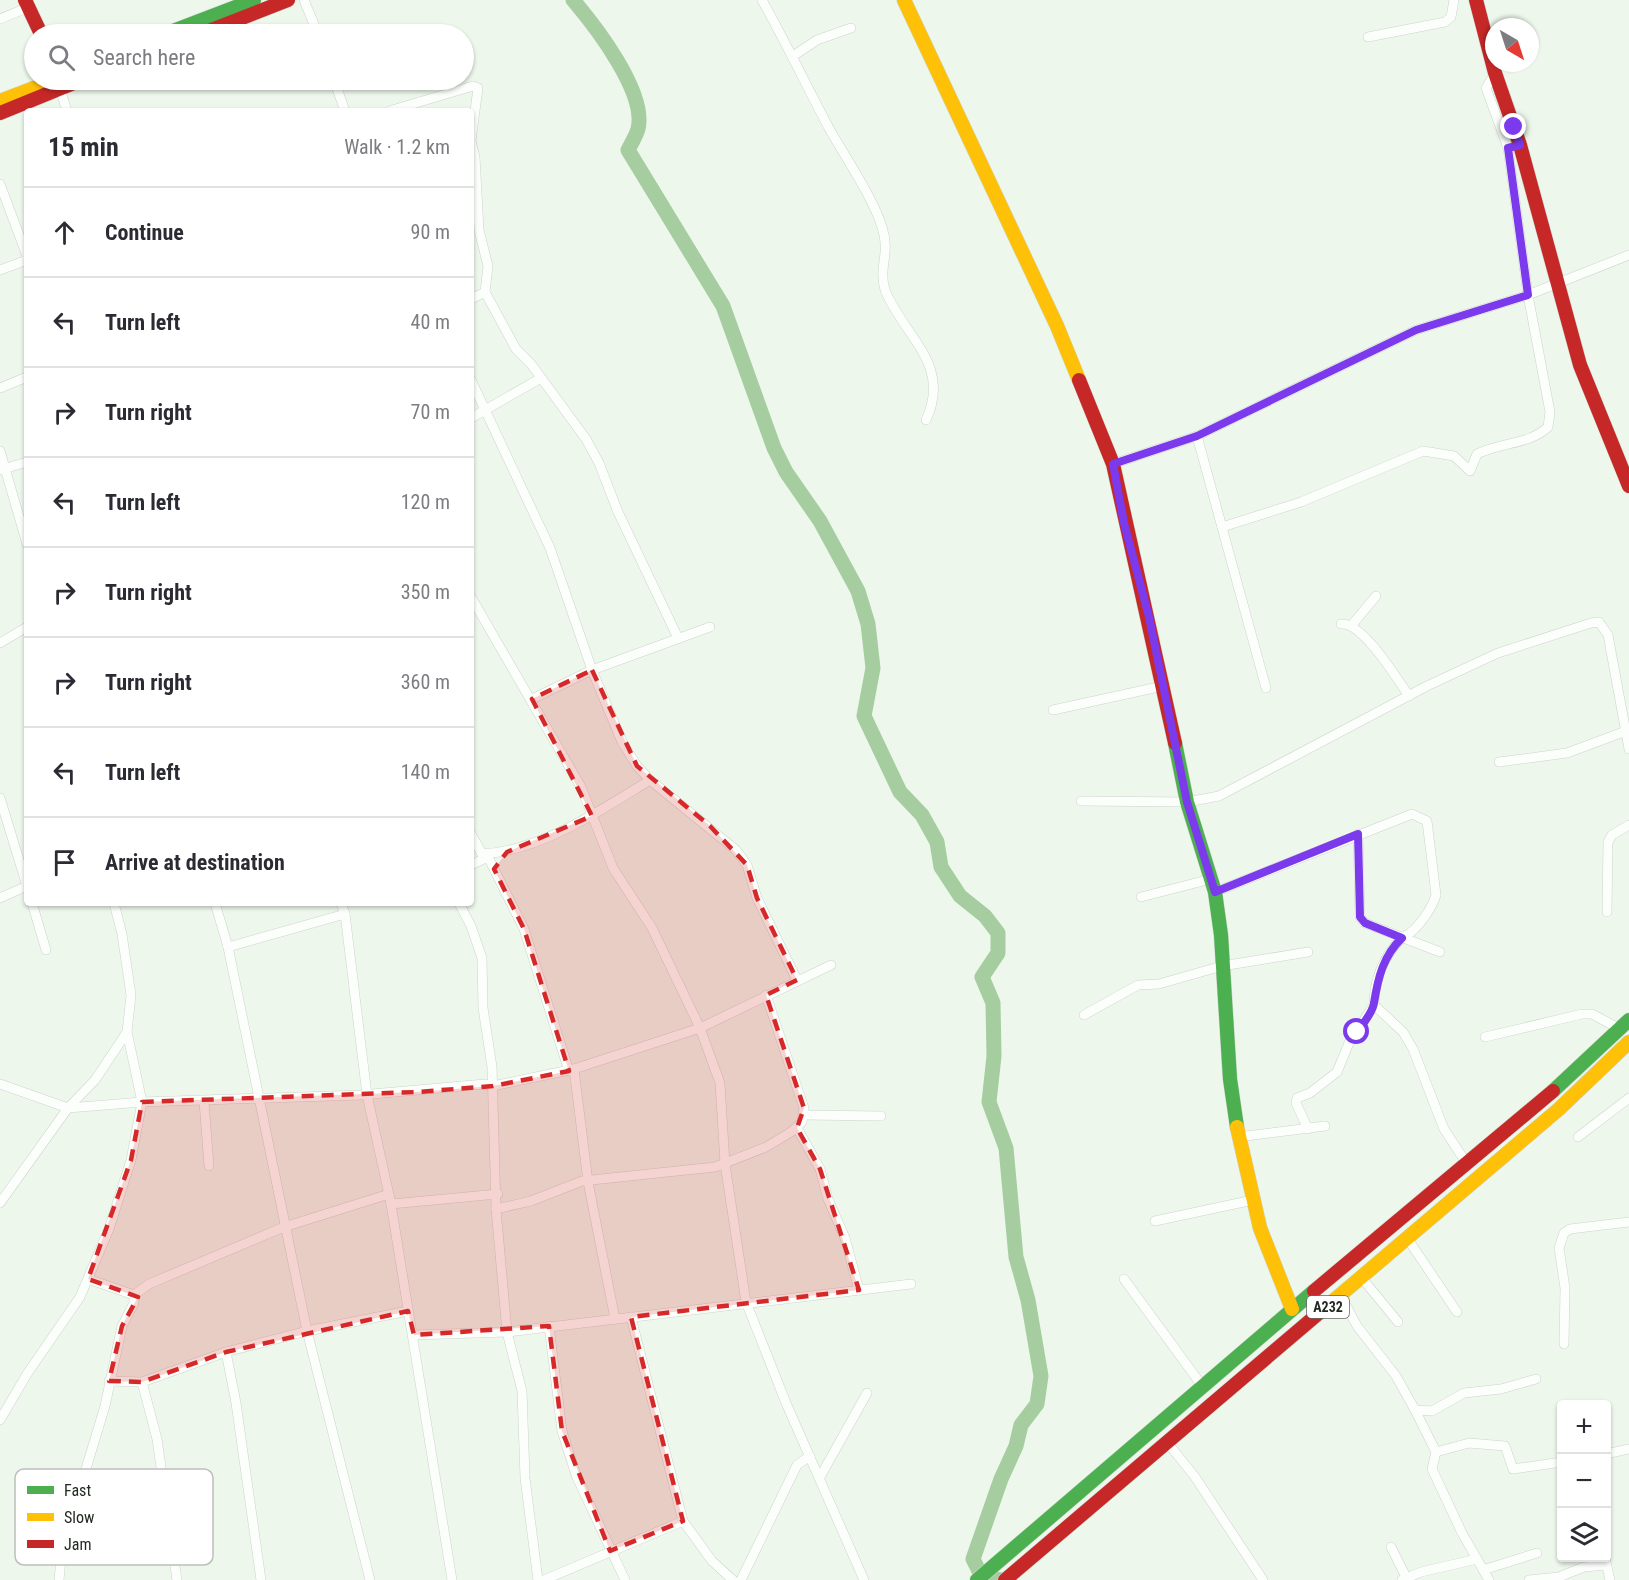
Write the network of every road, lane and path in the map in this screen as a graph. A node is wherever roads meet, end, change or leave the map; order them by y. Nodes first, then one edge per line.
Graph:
1 (254, 0) edge
2 (288, 0) edge
3 (304, 0) edge
4 (762, 0) edge
5 (904, 0) edge
6 (1454, 0) edge
7 (1476, 0) edge
8 (27, 3) edge
9 (0, 19) edge
10 (36, 24) edge
11 (191, 24) edge
12 (227, 24) edge
13 (314, 24) edge
14 (851, 28) dead end
15 (1368, 37) dead end
16 (793, 56) junction
17 (474, 86) edge
18 (34, 90) edge
19 (47, 90) edge
20 (60, 90) edge
21 (338, 90) edge
22 (456, 90) edge
23 (0, 101) edge
24 (66, 108) edge
25 (344, 108) edge
26 (397, 108) edge
27 (0, 113) edge
28 (474, 118) edge
29 (1514, 146) junction
30 (474, 153) edge
31 (0, 184) edge
32 (24, 248) edge
33 (1629, 255) edge
34 (24, 262) edge
35 (0, 270) edge
36 (1557, 282) junction
37 (485, 292) junction
38 (1528, 295) junction
39 (474, 298) edge
40 (24, 378) edge
41 (541, 378) junction
42 (474, 385) edge
43 (0, 388) edge
44 (487, 409) junction
45 (474, 416) edge
46 (926, 420) dead end
47 (1197, 436) junction
48 (0, 451) edge
49 (24, 463) edge
50 (1113, 464) junction
51 (3, 468) edge
52 (1629, 486) edge
53 (1222, 526) junction
54 (24, 534) edge
55 (1376, 596) dead end
56 (474, 602) edge
57 (1341, 624) dead end
58 (1351, 626) junction
59 (710, 627) dead end
60 (24, 629) edge
61 (678, 638) junction
62 (0, 643) edge
63 (592, 670) junction
64 (1163, 686) junction
65 (1266, 688) dead end
66 (1409, 696) junction
67 (532, 699) junction
68 (1053, 710) dead end
69 (1626, 731) junction
70 (1629, 749) edge
71 (1499, 762) dead end
72 (650, 780) junction
73 (0, 798) edge
74 (1081, 801) dead end
75 (1187, 802) junction
76 (592, 816) junction
77 (1629, 825) edge
78 (1358, 834) junction
79 (474, 838) edge
80 (507, 852) junction
81 (485, 855) junction
82 (474, 863) edge
83 (494, 869) junction
84 (24, 876) edge
85 (1213, 886) junction
86 (24, 887) edge
87 (1141, 897) dead end
88 (0, 898) edge
89 (33, 906) edge
90 (115, 906) edge
91 (216, 906) edge
92 (342, 906) edge
93 (461, 906) edge
94 (1607, 912) dead end
95 (345, 914) junction
96 (1402, 938) junction
97 (228, 947) junction
98 (46, 951) dead end
99 (1308, 952) dead end
100 (1440, 952) dead end
101 (831, 965) dead end
102 (1222, 966) junction
103 (797, 980) junction
104 (766, 995) junction
105 (1374, 1005) junction
106 (1084, 1015) dead end
107 (1624, 1025) edge
108 (700, 1028) junction
109 (126, 1032) junction
110 (1485, 1037) dead end
111 (1629, 1042) edge
112 (572, 1070) junction
113 (0, 1084) edge
114 (493, 1086) junction
115 (367, 1095) junction
116 (1629, 1098) edge
117 (258, 1099) junction
118 (142, 1102) junction
119 (204, 1102) junction
120 (69, 1108) junction
121 (804, 1115) junction
122 (881, 1116) dead end
123 (1325, 1126) dead end
124 (797, 1128) junction
125 (1308, 1129) junction
126 (1239, 1137) junction
127 (1578, 1137) dead end
128 (725, 1164) junction
129 (1467, 1164) junction
130 (209, 1166) dead end
131 (588, 1182) junction
132 (498, 1194) junction
133 (390, 1199) junction
134 (1253, 1200) junction
135 (0, 1203) edge
136 (496, 1209) junction
137 (1155, 1221) dead end
138 (1629, 1222) edge
139 (284, 1227) junction
140 (1407, 1238) junction
141 (1361, 1277) junction
142 (88, 1279) junction
143 (1124, 1279) dead end
144 (911, 1284) dead end
145 (859, 1290) junction
146 (134, 1295) junction
147 (1341, 1296) junction
148 (746, 1302) junction
149 (1293, 1309) junction
150 (408, 1311) junction
151 (1457, 1312) dead end
152 (631, 1317) junction
153 (615, 1319) junction
154 (1398, 1322) dead end
155 (549, 1326) junction
156 (307, 1331) junction
157 (507, 1332) junction
158 (414, 1335) junction
159 (1564, 1344) dead end
160 (226, 1352) junction
161 (1235, 1361) junction
162 (1246, 1375) junction
163 (1536, 1378) dead end
164 (109, 1381) junction
165 (142, 1382) junction
166 (1203, 1388) junction
167 (867, 1393) dead end
168 (1415, 1410) junction
169 (0, 1420) edge
170 (1167, 1442) junction
171 (1629, 1449) edge
172 (1436, 1452) junction
173 (1611, 1453) edge
174 (810, 1456) junction
175 (1557, 1463) edge
176 (86, 1469) edge
177 (161, 1469) edge
178 (820, 1477) junction
179 (683, 1521) junction
180 (1391, 1547) dead end
181 (610, 1551) junction
182 (1537, 1553) dead end
183 (1477, 1559) junction
184 (1603, 1562) edge
185 (1606, 1562) edge
186 (60, 1565) edge
187 (175, 1565) edge
188 (1483, 1570) junction
189 (1404, 1579) edge
190 (59, 1580) edge
191 (177, 1580) edge
192 (261, 1580) edge
193 (370, 1580) edge
194 (452, 1580) edge
195 (538, 1580) edge
196 (544, 1580) edge
197 (625, 1580) edge
198 (733, 1580) edge
199 (741, 1580) edge
200 (864, 1580) edge
201 (977, 1580) edge
202 (1005, 1580) edge
203 (1263, 1580) edge
204 (1489, 1580) edge
205 (1529, 1580) edge
206 (1610, 1580) edge

1 - 11 main road
2 - 12 main road
3 - 13 street
4 - 16 street
5 - 50 main road
6 - 15 street
7 - 29 main road
8 - 9 street
8 - 10 main road
14 - 16 street
16 - 46 street
17 - 28 street
18 - 23 main road
19 - 27 main road
20 - 24 street
21 - 25 street
22 - 26 street
29 - 36 main road
29 - 38 street
30 - 37 street
31 - 32 street
33 - 36 street
34 - 35 street
36 - 38 street
36 - 52 main road
37 - 39 street
37 - 41 street
38 - 47 street
38 - 53 street
40 - 43 street
41 - 44 street
41 - 61 street
42 - 44 street
44 - 45 street
44 - 63 street
47 - 50 street
47 - 53 street
48 - 51 street
49 - 51 street
50 - 64 main road
51 - 54 street
53 - 65 street
55 - 58 street
56 - 67 street
57 - 58 street
58 - 66 street
59 - 61 street
60 - 62 street
61 - 63 street
63 - 67 street
63 - 72 street
64 - 68 street
64 - 75 main road
66 - 69 street
66 - 75 street
67 - 76 street
69 - 70 street
69 - 71 street
72 - 76 street
72 - 103 street
73 - 84 street
74 - 75 street
75 - 85 main road
76 - 80 street
76 - 108 street
77 - 94 street
78 - 85 street
78 - 96 street
78 - 96 street
79 - 81 street
80 - 81 street
80 - 83 street
81 - 82 street
81 - 83 street
83 - 112 street
85 - 87 street
85 - 102 main road
86 - 88 street
89 - 98 street
90 - 109 street
91 - 97 street
92 - 95 street
93 - 114 street
95 - 97 street
95 - 115 street
96 - 100 street
96 - 105 street
97 - 117 street
99 - 102 street
101 - 103 street
102 - 106 street
102 - 126 main road
103 - 104 street
104 - 108 street
104 - 121 street
105 - 125 street
105 - 129 street
107 - 110 street
107 - 129 main road, A232
108 - 112 street
108 - 128 street
109 - 118 street
109 - 120 street
111 - 140 main road, A232
112 - 114 street
112 - 131 street
113 - 120 street
114 - 115 street
114 - 132 street
115 - 117 street
115 - 133 street
116 - 127 street
117 - 119 street
117 - 139 street
118 - 119 street
118 - 120 street
118 - 142 street
119 - 130 street
120 - 135 street
121 - 122 street
121 - 124 street
123 - 125 street
124 - 128 street
124 - 145 street
125 - 126 street
126 - 134 main road
128 - 131 street
128 - 148 street
129 - 149 main road, A232
131 - 136 street
131 - 153 street
132 - 133 street
132 - 136 street
133 - 139 street
133 - 150 street
134 - 137 street
134 - 149 main road
136 - 157 street
138 - 159 street
139 - 146 street
139 - 156 street
140 - 141 main road, A232
140 - 151 street
141 - 147 main road, A232
141 - 154 street
142 - 146 street
142 - 169 street
143 - 166 street
144 - 145 street
145 - 148 street
146 - 164 street
147 - 162 main road, A232
147 - 168 street
148 - 152 street
148 - 174 street
149 - 161 main road, A232
150 - 156 street
150 - 158 street
152 - 153 street
152 - 179 street
153 - 155 street
155 - 157 street
155 - 181 street
156 - 160 street
156 - 193 street
157 - 158 street
157 - 195 street
158 - 194 street
160 - 165 street
160 - 192 street
161 - 162 main road
161 - 166 main road, A232
162 - 170 main road, A232
163 - 168 street
164 - 165 street
164 - 176 street
165 - 177 street
166 - 201 main road, A232
167 - 178 street
168 - 172 street
170 - 202 main road, A232
170 - 203 street
171 - 173 street
172 - 175 street
172 - 183 street
174 - 178 street
174 - 199 street
178 - 200 street
179 - 181 street
179 - 198 street
180 - 189 street
181 - 196 street
181 - 197 street
182 - 188 street
183 - 188 street
183 - 189 street
184 - 205 street
185 - 206 street
186 - 190 street
187 - 191 street
188 - 204 street

